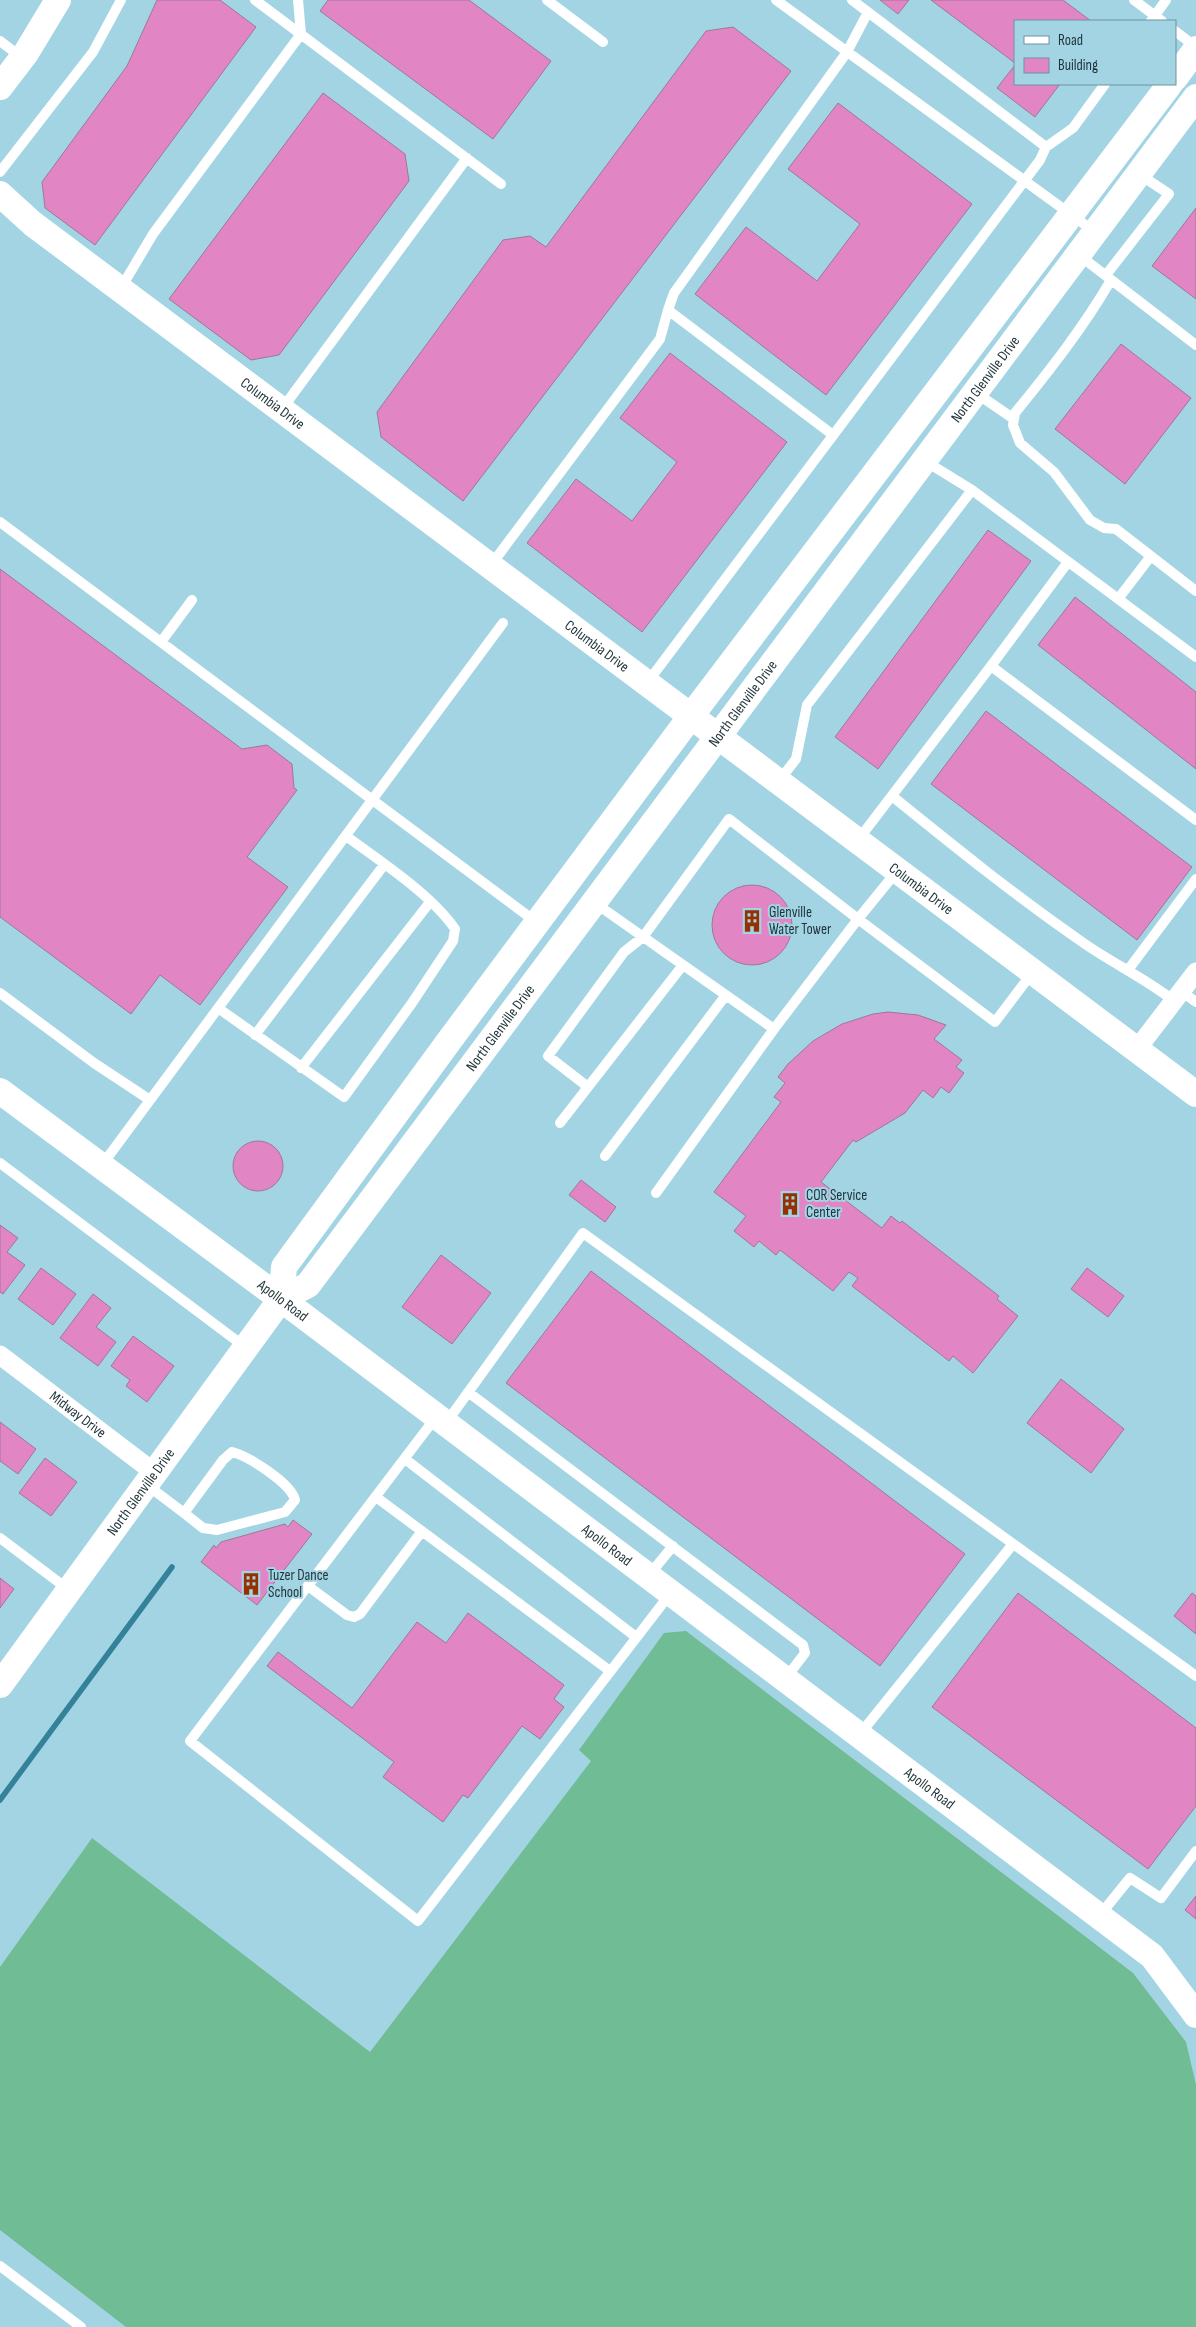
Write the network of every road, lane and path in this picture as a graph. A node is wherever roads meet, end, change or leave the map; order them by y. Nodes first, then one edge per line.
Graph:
1 (58, 0) edge
2 (121, 0) edge
3 (256, 0) edge
4 (298, 0) edge
5 (547, 0) edge
6 (776, 0) edge
7 (852, 0) edge
8 (1134, 0) edge
9 (1166, 0) edge
10 (868, 12) junction
11 (1156, 19) edge
12 (1176, 32) edge
13 (301, 34) junction
14 (0, 41) edge
15 (603, 42) dead end
16 (1196, 48) edge
17 (847, 52) junction
18 (23, 58) junction
19 (1176, 77) edge
20 (1104, 85) edge
21 (1169, 85) edge
22 (0, 87) edge
23 (1196, 97) edge
24 (1046, 147) junction
25 (467, 158) junction
26 (0, 172) edge
27 (1139, 174) junction
28 (1023, 181) junction
29 (501, 184) dead end
30 (0, 194) edge
31 (1071, 216) junction
32 (1095, 232) junction
33 (1078, 254) junction
34 (1108, 278) junction
35 (120, 289) junction
36 (668, 310) junction
37 (1196, 345) edge
38 (975, 392) junction
39 (281, 409) junction
40 (1014, 419) junction
41 (833, 435) junction
42 (924, 460) junction
43 (972, 490) junction
44 (0, 522) edge
45 (1151, 556) junction
46 (1068, 562) junction
47 (491, 566) junction
48 (1196, 591) edge
49 (1118, 599) junction
50 (192, 600) dead end
51 (504, 623) dead end
52 (161, 642) junction
53 (1196, 657) edge
54 (991, 666) junction
55 (647, 683) junction
56 (691, 716) junction
57 (718, 735) junction
58 (779, 781) junction
59 (892, 796) junction
60 (372, 800) junction
61 (1196, 820) edge
62 (346, 836) junction
63 (858, 840) junction
64 (384, 865) junction
65 (898, 870) junction
66 (1196, 879) edge
67 (430, 902) junction
68 (594, 902) junction
69 (858, 919) junction
70 (537, 923) junction
71 (643, 936) junction
72 (683, 965) junction
73 (1128, 970) junction
74 (1033, 972) junction
75 (1196, 972) edge
76 (0, 993) edge
77 (726, 995) junction
78 (1184, 998) edge
79 (218, 1008) junction
80 (774, 1029) junction
81 (255, 1035) junction
82 (448, 1041) junction
83 (1137, 1049) junction
84 (476, 1061) junction
85 (301, 1068) junction
86 (588, 1087) junction
87 (0, 1091) edge
88 (1196, 1094) edge
89 (150, 1100) junction
90 (560, 1123) dead end
91 (605, 1156) dead end
92 (0, 1163) edge
93 (101, 1166) junction
94 (656, 1193) dead end
95 (280, 1299) junction
96 (245, 1347) junction
97 (0, 1356) edge
98 (468, 1392) junction
99 (441, 1420) junction
100 (405, 1459) junction
101 (151, 1479) junction
102 (376, 1497) junction
103 (184, 1513) junction
104 (422, 1531) junction
105 (0, 1538) edge
106 (1013, 1544) junction
107 (673, 1546) junction
108 (648, 1576) junction
109 (308, 1586) junction
110 (69, 1590) junction
111 (670, 1593) junction
112 (636, 1637) junction
113 (610, 1671) junction
114 (1196, 1676) edge
115 (785, 1679) junction
116 (0, 1685) edge
117 (859, 1735) junction
118 (1196, 1851) edge
119 (1100, 1916) junction
120 (1196, 2015) edge
121 (0, 2266) edge
122 (81, 2327) edge

1 - 18 street
2 - 26 lane
3 - 13 lane
4 - 13 lane
5 - 15 lane
6 - 17 lane
7 - 10 lane
8 - 11 lane
9 - 11 lane
10 - 17 lane
10 - 24 lane
12 - 16 lane
13 - 25 lane
13 - 35 lane
14 - 18 lane
16 - 19 street
17 - 28 lane
17 - 36 lane
18 - 22 street
20 - 24 lane
21 - 31 street, North Glenville Drive
23 - 27 street, North Glenville Drive
24 - 28 lane
25 - 29 lane
25 - 39 lane
27 - 32 street, North Glenville Drive
27 - 34 lane
28 - 31 lane
28 - 41 lane
30 - 35 street, Columbia Drive
31 - 32 lane
31 - 56 street, North Glenville Drive
32 - 33 street, North Glenville Drive
33 - 34 lane
33 - 38 street, North Glenville Drive
34 - 37 lane
34 - 40 lane
35 - 39 street, Columbia Drive
36 - 41 lane
36 - 47 lane
38 - 40 lane
38 - 42 street, North Glenville Drive
39 - 47 street, Columbia Drive
40 - 45 lane
41 - 55 lane
42 - 43 lane
42 - 57 street, North Glenville Drive
43 - 46 lane
43 - 58 lane
44 - 52 lane
45 - 48 lane
45 - 49 lane
46 - 49 lane
46 - 54 lane
47 - 55 street, Columbia Drive
49 - 53 lane
50 - 52 lane
51 - 60 lane
52 - 60 lane
54 - 59 lane
54 - 61 lane
55 - 56 street, Columbia Drive
56 - 57 street, Columbia Drive
56 - 70 street, North Glenville Drive
57 - 58 street, Columbia Drive
57 - 68 street, North Glenville Drive
58 - 63 street, Columbia Drive
59 - 63 lane
59 - 73 lane
60 - 62 lane
60 - 70 lane
62 - 64 lane
62 - 79 lane
63 - 65 street, Columbia Drive
64 - 67 lane
64 - 81 lane
65 - 69 lane
65 - 74 street, Columbia Drive
66 - 73 lane
67 - 85 lane
67 - 85 lane
68 - 71 lane
68 - 84 street, North Glenville Drive
69 - 71 lane
69 - 74 lane
69 - 80 lane
70 - 82 street, North Glenville Drive
71 - 72 lane
71 - 86 lane
72 - 77 lane
72 - 86 lane
73 - 78 lane
74 - 83 street, Columbia Drive
75 - 78 street
76 - 89 lane
77 - 80 lane
77 - 91 lane
78 - 83 street
79 - 81 lane
79 - 89 lane
80 - 94 lane
81 - 85 lane
82 - 84 street
82 - 95 street, North Glenville Drive
83 - 88 street, Columbia Drive
84 - 95 street, North Glenville Drive
86 - 90 lane
87 - 93 street, Apollo Road
89 - 93 lane
92 - 96 lane
93 - 95 street, Apollo Road
95 - 96 street, North Glenville Drive
95 - 99 street, Apollo Road
96 - 101 street, North Glenville Drive
97 - 101 street, Midway Drive
98 - 99 lane
98 - 106 lane
98 - 107 lane
99 - 100 lane
99 - 108 street, Apollo Road
100 - 102 lane
100 - 112 lane
101 - 103 lane
101 - 110 street, North Glenville Drive
102 - 104 lane
102 - 109 lane
103 - 103 lane
104 - 109 lane
104 - 113 lane
105 - 110 lane
106 - 114 lane
106 - 117 lane
107 - 108 lane
107 - 115 lane
108 - 111 street, Apollo Road
109 - 113 lane
110 - 116 street, North Glenville Drive
111 - 112 lane
111 - 115 street, Apollo Road
112 - 113 lane
115 - 117 street, Apollo Road
117 - 119 street, Apollo Road
118 - 119 lane
119 - 120 street, Apollo Road
121 - 122 lane

